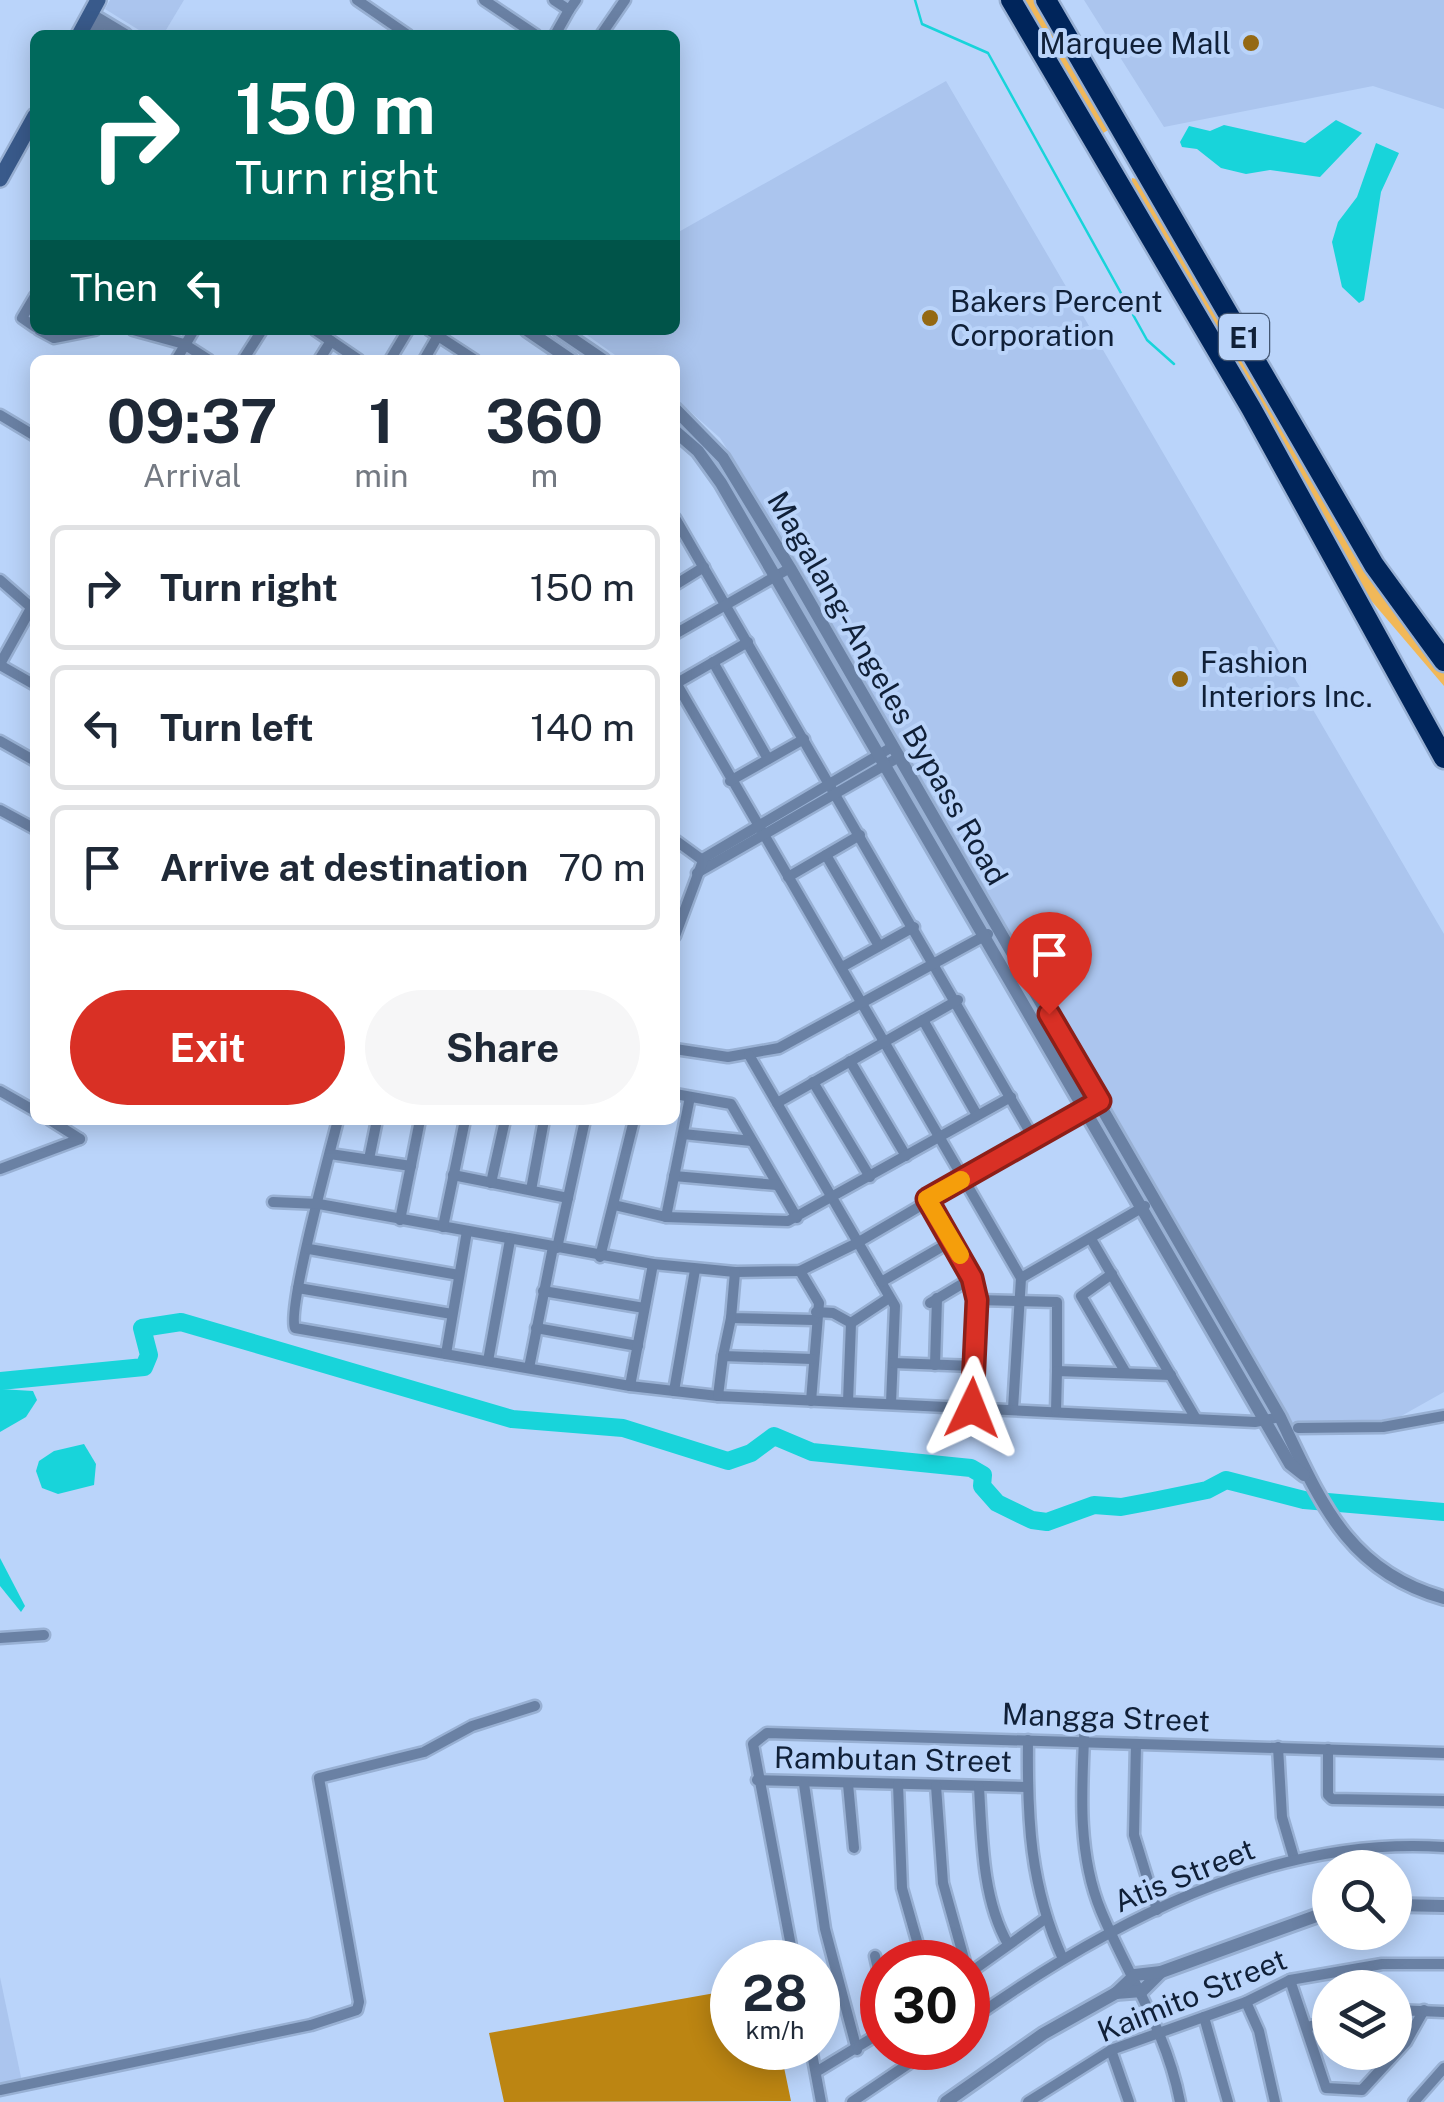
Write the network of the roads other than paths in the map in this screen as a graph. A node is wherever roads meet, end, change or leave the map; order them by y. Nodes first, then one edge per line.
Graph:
1 (356, 0) edge
2 (484, 0) edge
3 (554, 0) edge
4 (625, 0) edge
5 (1011, 0) edge
6 (1046, 0) edge
7 (573, 5) edge
8 (88, 18) edge
9 (114, 30) edge
10 (401, 30) edge
11 (529, 30) edge
12 (558, 30) edge
13 (604, 30) edge
14 (30, 124) edge
15 (3, 167) edge
16 (30, 304) edge
17 (30, 324) edge
18 (151, 335) edge
19 (190, 335) edge
20 (322, 335) edge
21 (438, 335) edge
22 (534, 335) edge
23 (566, 335) edge
24 (332, 342) junction
25 (184, 344) junction
26 (178, 355) edge
27 (201, 355) edge
28 (323, 355) edge
29 (352, 355) edge
30 (468, 355) edge
31 (564, 355) edge
32 (596, 355) edge
33 (680, 414) edge
34 (0, 415) edge
35 (30, 433) edge
36 (680, 435) edge
37 (680, 526) edge
38 (704, 567) junction
39 (790, 568) junction
40 (774, 578) junction
41 (0, 580) edge
42 (680, 581) edge
43 (30, 603) edge
44 (726, 603) junction
45 (30, 613) edge
46 (680, 631) edge
47 (748, 642) junction
48 (1444, 661) edge
49 (713, 662) junction
50 (0, 664) edge
51 (680, 680) edge
52 (30, 682) edge
53 (680, 689) edge
54 (804, 739) junction
55 (0, 741) edge
56 (895, 752) junction
57 (30, 758) edge
58 (1444, 758) edge
59 (768, 759) junction
60 (878, 761) junction
61 (730, 780) junction
62 (831, 789) junction
63 (0, 810) edge
64 (30, 826) edge
65 (758, 830) junction
66 (860, 835) junction
67 (680, 843) edge
68 (826, 855) junction
69 (708, 863) junction
70 (788, 877) junction
71 (680, 921) edge
72 (914, 926) junction
73 (999, 926) junction
74 (984, 936) junction
75 (879, 946) junction
76 (936, 963) junction
77 (842, 968) junction
78 (958, 1000) junction
79 (862, 1003) junction
80 (922, 1020) junction
81 (886, 1041) junction
82 (680, 1050) edge
83 (749, 1055) junction
84 (850, 1061) junction
85 (813, 1082) junction
86 (0, 1091) edge
87 (680, 1095) edge
88 (690, 1096) junction
89 (1011, 1097) junction
90 (1100, 1101) junction
91 (777, 1103) junction
92 (30, 1109) edge
93 (1083, 1112) junction
94 (977, 1115) junction
95 (58, 1125) edge
96 (337, 1125) edge
97 (376, 1125) edge
98 (419, 1125) edge
99 (464, 1125) edge
100 (504, 1125) edge
101 (543, 1125) edge
102 (584, 1125) edge
103 (633, 1125) edge
104 (682, 1134) junction
105 (940, 1137) junction
106 (1034, 1139) junction
107 (752, 1141) junction
108 (330, 1154) junction
109 (906, 1156) junction
110 (369, 1160) junction
111 (411, 1166) junction
112 (0, 1169) edge
113 (453, 1175) junction
114 (674, 1176) junction
115 (870, 1177) junction
116 (963, 1178) junction
117 (491, 1183) junction
118 (776, 1185) junction
119 (531, 1190) junction
120 (568, 1198) junction
121 (927, 1199) junction
122 (832, 1200) junction
123 (1154, 1200) junction
124 (273, 1202) dead end
125 (319, 1204) junction
126 (614, 1206) junction
127 (1140, 1209) junction
128 (666, 1217) junction
129 (797, 1218) junction
130 (400, 1220) junction
131 (442, 1227) junction
132 (467, 1232) junction
133 (1091, 1238) junction
134 (510, 1240) junction
135 (952, 1242) junction
136 (856, 1243) junction
137 (555, 1247) junction
138 (308, 1249) junction
139 (600, 1257) junction
140 (653, 1264) junction
141 (695, 1270) junction
142 (800, 1271) junction
143 (735, 1272) junction
144 (1112, 1274) junction
145 (459, 1275) junction
146 (972, 1278) junction
147 (1020, 1278) junction
148 (881, 1282) junction
149 (298, 1288) junction
150 (543, 1291) junction
151 (890, 1298) junction
152 (977, 1300) junction
153 (1018, 1302) junction
154 (644, 1308) junction
155 (452, 1314) junction
156 (815, 1316) junction
157 (731, 1318) junction
158 (852, 1322) junction
159 (536, 1328) junction
160 (638, 1346) junction
161 (446, 1354) junction
162 (722, 1356) junction
163 (812, 1359) junction
164 (488, 1361) junction
165 (893, 1364) junction
166 (936, 1365) junction
167 (974, 1366) junction
168 (529, 1368) junction
169 (1057, 1371) junction
170 (1126, 1374) junction
171 (1171, 1375) junction
172 (630, 1386) junction
173 (674, 1391) junction
174 (718, 1396) junction
175 (811, 1401) junction
176 (848, 1402) junction
177 (891, 1403) junction
178 (972, 1408) junction
179 (1013, 1409) junction
180 (1056, 1411) junction
181 (1444, 1416) edge
182 (1195, 1417) junction
183 (1273, 1419) junction
184 (1298, 1428) dead end
185 (1444, 1598) edge
186 (44, 1635) dead end
187 (0, 1638) edge
188 (535, 1706) dead end
189 (1085, 1720) dead end
190 (1028, 1740) junction
191 (1084, 1742) junction
192 (1136, 1744) junction
193 (1278, 1746) junction
194 (1328, 1749) junction
195 (1444, 1752) edge
196 (758, 1780) junction
197 (804, 1784) junction
198 (848, 1784) junction
199 (898, 1784) junction
200 (936, 1786) junction
201 (979, 1787) junction
202 (1027, 1787) junction
203 (1444, 1801) edge
204 (1444, 1847) edge
205 (854, 1848) dead end
206 (1294, 1858) junction
207 (1412, 1905) edge
208 (1444, 1906) edge
209 (1157, 1910) junction
210 (1312, 1917) edge
211 (1045, 1919) junction
212 (1110, 1931) junction
213 (790, 1940) edge
214 (917, 1940) edge
215 (960, 1940) edge
216 (1008, 1944) junction
217 (990, 1955) edge
218 (1063, 1959) junction
219 (1444, 1964) edge
220 (1160, 1972) junction
221 (1135, 1975) junction
222 (1290, 1980) junction
223 (1142, 1991) junction
224 (1116, 1993) junction
225 (1246, 2002) junction
226 (990, 2007) edge
227 (1412, 2010) edge
228 (1424, 2010) junction
229 (1444, 2012) edge
230 (1204, 2018) junction
231 (1312, 2027) edge
232 (1308, 2028) junction
233 (1159, 2030) junction
234 (858, 2050) joint
235 (1111, 2050) junction
236 (1444, 2068) edge
237 (899, 2070) edge
238 (816, 2072) joint
239 (0, 2090) edge
240 (821, 2102) edge
241 (852, 2102) edge
242 (946, 2102) edge
243 (1028, 2102) edge
244 (1128, 2102) edge
245 (1180, 2102) edge
246 (1228, 2102) edge
247 (1274, 2102) edge
248 (1414, 2102) edge

1 - 10 street
2 - 11 street
3 - 7 street
4 - 13 street
5 - 58 highway, E1
6 - 48 highway, E1
7 - 12 street
8 - 9 street
14 - 15 main road
16 - 17 street
18 - 25 street
19 - 25 street
20 - 24 street
21 - 30 street
22 - 31 street
23 - 32 street
24 - 28 street
24 - 29 street
25 - 26 street
25 - 27 street
33 - 39 street, Magalang-Angeles Bypass Road
34 - 35 street
36 - 40 street, Magalang-Angeles Bypass Road
37 - 38 street
38 - 42 street
38 - 44 street
39 - 40 street
39 - 56 street, Magalang-Angeles Bypass Road
40 - 44 street
40 - 60 street, Magalang-Angeles Bypass Road
41 - 43 street
44 - 46 street
44 - 47 street
45 - 50 street
47 - 49 street
47 - 54 street
49 - 51 street
49 - 59 street
50 - 52 street
53 - 61 street
54 - 59 street
54 - 62 street
55 - 57 street
56 - 60 street
56 - 73 street, Magalang-Angeles Bypass Road
59 - 61 street
60 - 62 street
60 - 74 street, Magalang-Angeles Bypass Road
61 - 65 street
62 - 65 street
62 - 66 street
63 - 64 street
65 - 69 street
65 - 70 street
66 - 68 street
66 - 72 street
67 - 69 street
68 - 70 street
68 - 75 street
69 - 71 street
70 - 77 street
72 - 75 street
72 - 76 street
73 - 74 street
73 - 90 street, Magalang-Angeles Bypass Road
74 - 76 street
74 - 93 street, Magalang-Angeles Bypass Road
75 - 77 street
76 - 78 street
76 - 79 street
77 - 79 street
78 - 80 street
78 - 89 street
79 - 81 street
79 - 83 street
80 - 81 street
80 - 94 street
81 - 84 street
81 - 105 street
82 - 83 street
83 - 91 street
84 - 85 street
84 - 109 street
85 - 91 street
85 - 115 street
86 - 92 street
87 - 88 street
88 - 104 street
88 - 107 street
89 - 94 street
89 - 106 street
90 - 93 street
90 - 123 street, Magalang-Angeles Bypass Road
91 - 122 street
93 - 106 street
93 - 127 street, Magalang-Angeles Bypass Road
94 - 105 street
95 - 112 street
96 - 108 street
97 - 110 street
98 - 111 street
99 - 113 street
100 - 117 street
101 - 119 street
102 - 120 street
103 - 126 street
104 - 107 street
104 - 114 street
105 - 109 street
105 - 116 street
106 - 116 street
107 - 118 street
108 - 110 street
108 - 125 street
109 - 115 street
110 - 111 street
111 - 130 street
113 - 117 street
113 - 131 street
114 - 118 street
114 - 128 street
115 - 122 street
116 - 121 street
116 - 147 street
117 - 119 street
118 - 129 street
119 - 120 street
120 - 137 street
121 - 135 street
121 - 136 street
122 - 129 street
122 - 136 street
123 - 127 street
123 - 183 street, Magalang-Angeles Bypass Road
124 - 125 street
125 - 130 street
125 - 138 street
126 - 128 street
126 - 139 street
127 - 133 street
127 - 183 street, Magalang-Angeles Bypass Road
128 - 129 street
130 - 131 street
131 - 132 street
132 - 134 street
132 - 145 street
133 - 144 street
133 - 147 street
134 - 137 street
134 - 164 street
135 - 146 street
135 - 148 street
136 - 142 street
136 - 148 street
137 - 139 street
137 - 150 street
138 - 145 street
138 - 149 street
139 - 140 street
140 - 141 street
140 - 154 street
141 - 143 street
141 - 173 street
142 - 143 street
142 - 156 street
143 - 157 street
144 - 170 street
144 - 171 street
145 - 155 street
146 - 152 street
146 - 166 street
147 - 153 street
148 - 151 street
149 - 155 street
149 - 161 street
150 - 154 street
150 - 159 street
151 - 158 street
151 - 165 street
152 - 153 street
152 - 167 street
153 - 169 street
153 - 179 street
154 - 160 street
155 - 161 street
156 - 157 street
156 - 158 street
156 - 163 street
157 - 162 street
158 - 176 street
159 - 160 street
159 - 168 street
160 - 172 street
161 - 164 street
162 - 163 street
162 - 174 street
163 - 175 street
164 - 168 street
165 - 166 street
165 - 177 street
166 - 167 street
167 - 178 street
168 - 172 street
169 - 170 street
169 - 180 street
170 - 171 street
171 - 182 street
172 - 173 street
173 - 174 street
174 - 175 street
175 - 176 street
176 - 177 street
177 - 178 street
178 - 179 street
179 - 180 street
180 - 182 street
181 - 184 street
182 - 183 street
183 - 185 street, Magalang-Angeles Bypass Road
186 - 187 street
188 - 239 street
189 - 191 street
190 - 191 street, Mangga Street
190 - 196 street, Mangga Street
190 - 202 street
191 - 192 street, Mangga Street
191 - 212 street
192 - 193 street, Mangga Street
192 - 209 street
193 - 194 street, Mangga Street
193 - 206 street
194 - 195 street, Mangga Street
194 - 203 street
196 - 197 street, Rambutan Street
196 - 213 street
197 - 198 street, Rambutan Street
197 - 234 street
198 - 199 street, Rambutan Street
198 - 205 street
199 - 200 street, Rambutan Street
199 - 214 street
200 - 201 street, Rambutan Street
200 - 215 street
201 - 202 street, Rambutan Street
201 - 216 street
202 - 211 street
204 - 206 street, Atis Street
206 - 209 street, Atis Street
207 - 208 street
209 - 212 street, Atis Street
210 - 220 street
211 - 216 street
211 - 218 street
212 - 218 street, Atis Street
212 - 221 street
216 - 217 street
218 - 226 street, Atis Street
219 - 222 street, Kaimito Street
220 - 221 street
220 - 223 street
221 - 223 street
221 - 224 street
222 - 225 street, Kaimito Street
222 - 232 street
223 - 224 street
223 - 233 street
224 - 242 street
225 - 230 street, Kaimito Street
225 - 247 street
227 - 228 street
228 - 229 street
228 - 232 street
230 - 233 street, Kaimito Street
230 - 246 street
231 - 232 street
233 - 235 street, Kaimito Street
233 - 245 street
234 - 238 street
235 - 243 street, Kaimito Street
235 - 244 street
236 - 248 street
237 - 241 street
238 - 240 street

